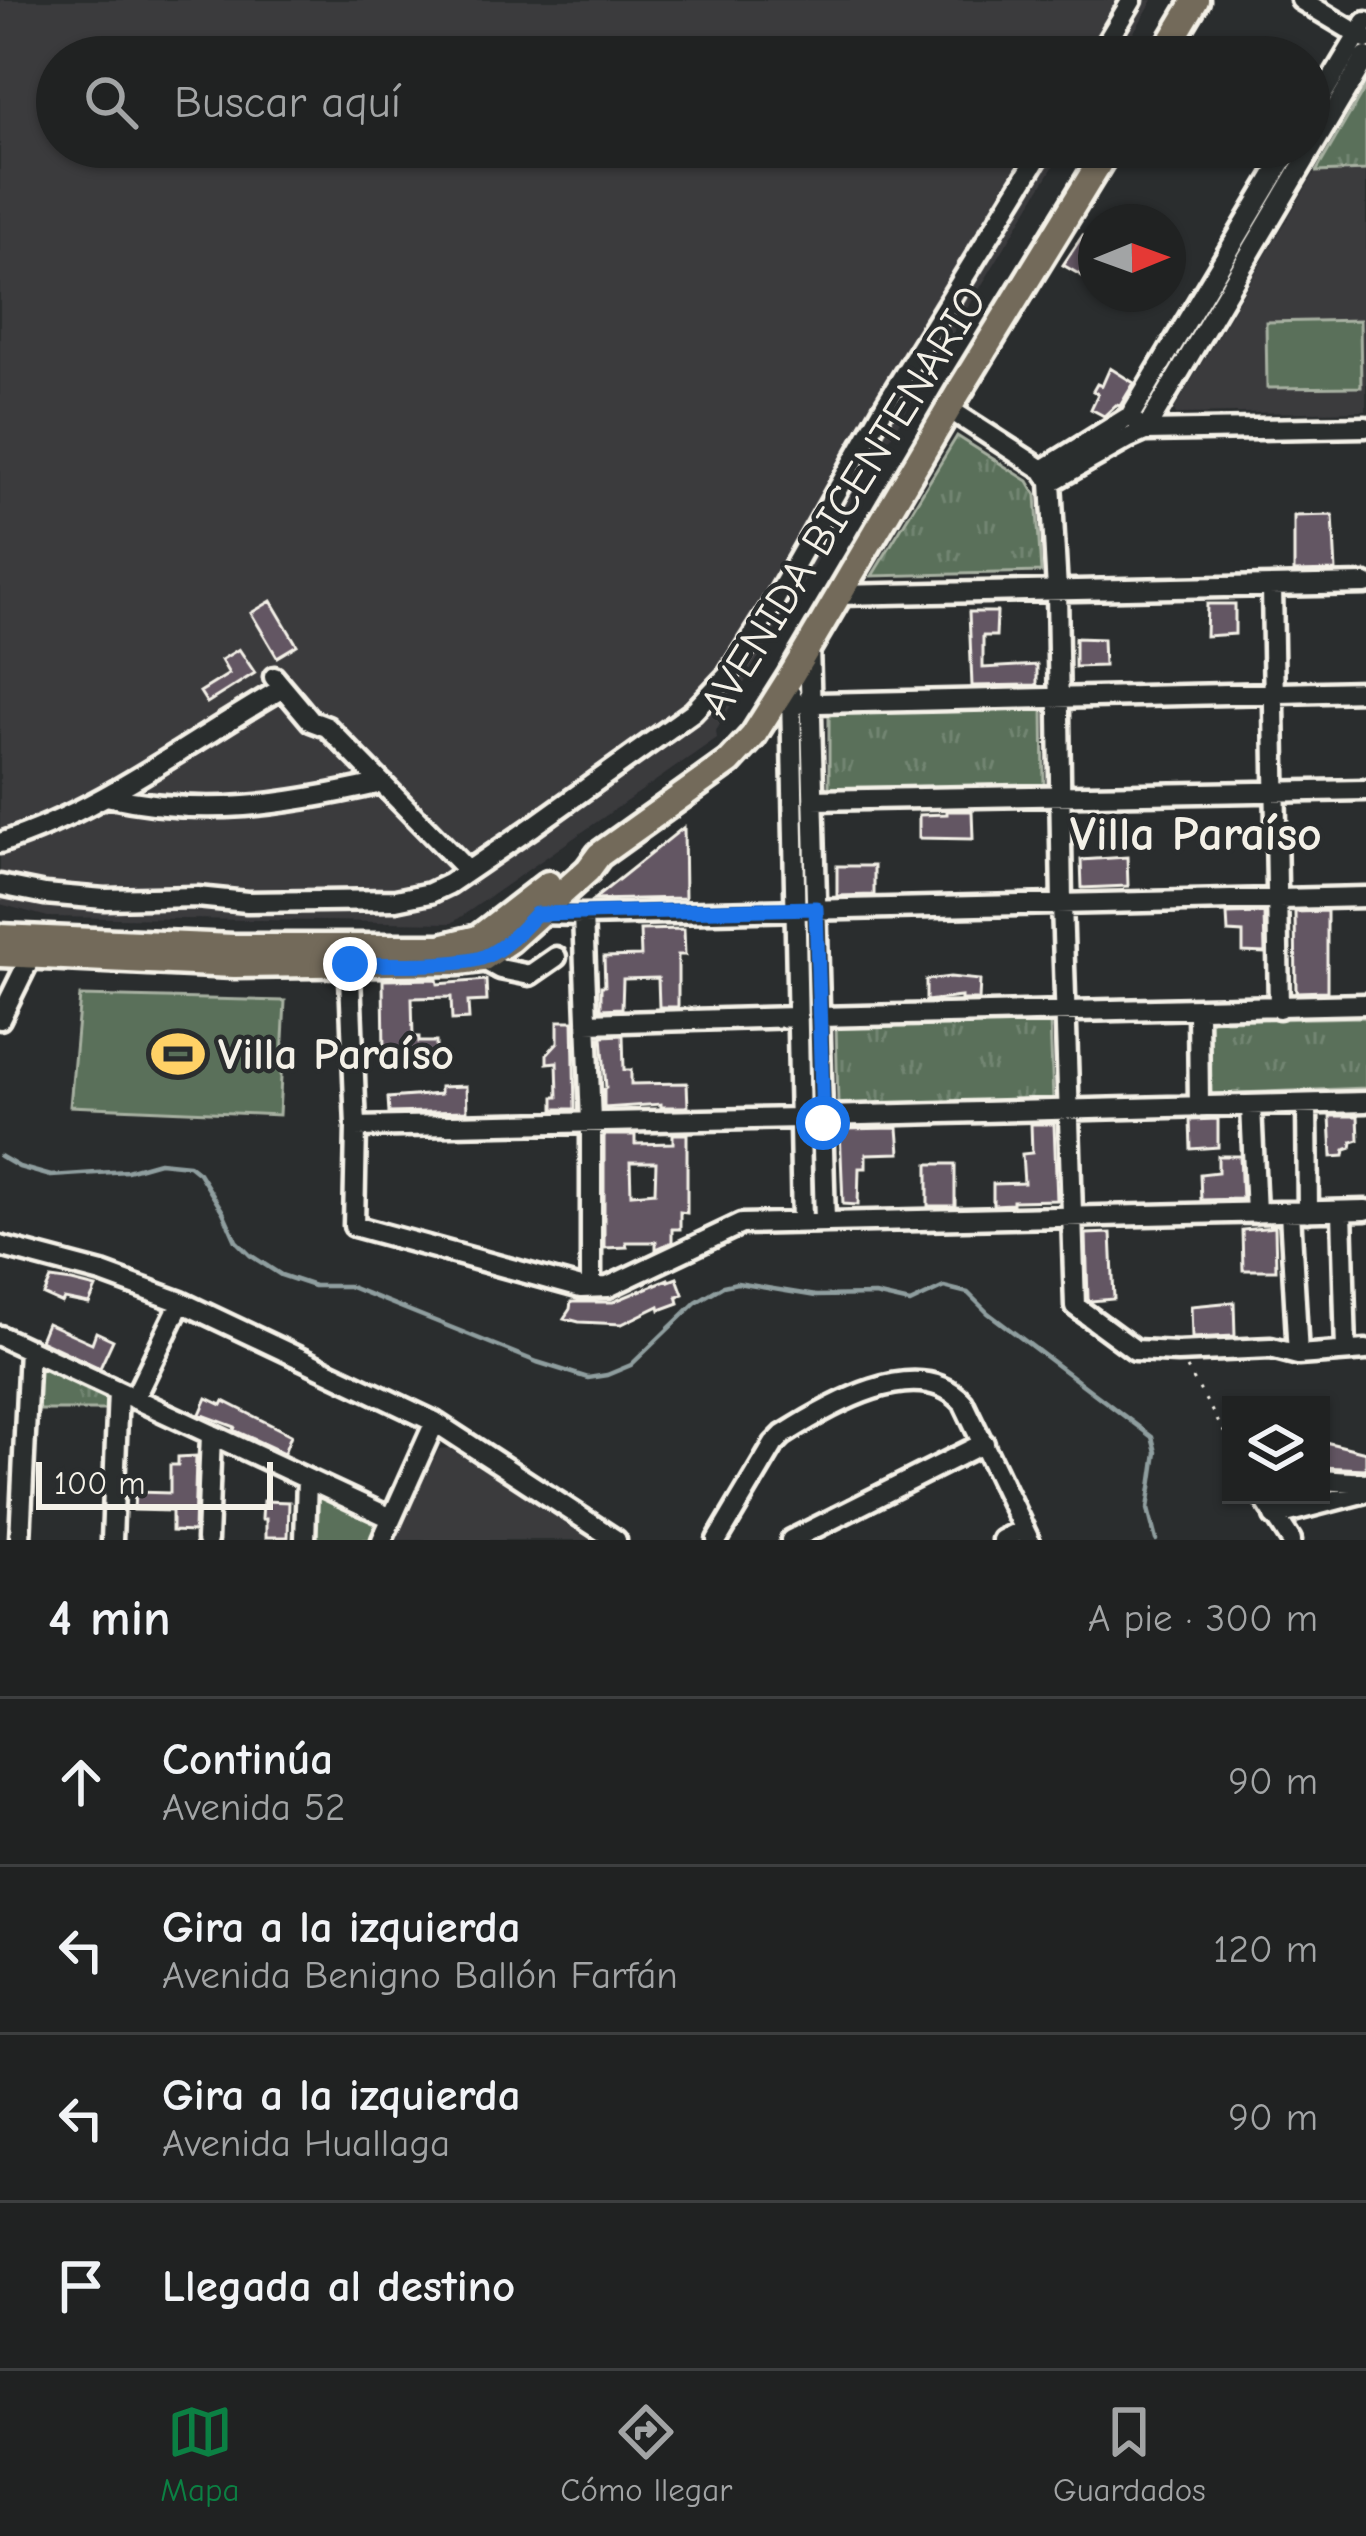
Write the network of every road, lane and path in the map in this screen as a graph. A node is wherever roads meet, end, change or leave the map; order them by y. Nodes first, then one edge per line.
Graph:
1 (1132, 0) edge
2 (1196, 0) edge
3 (1301, 0) edge
4 (1363, 32) edge
5 (1111, 36) edge
6 (1175, 36) edge
7 (1366, 57) edge
8 (1330, 84) edge
9 (1330, 118) edge
10 (1030, 168) edge
11 (1095, 168) edge
12 (1278, 168) edge
13 (1300, 168) edge
14 (949, 409) junction
15 (1130, 416) junction
16 (1366, 427) edge
17 (1145, 431) junction
18 (1047, 476) junction
19 (1366, 584) edge
20 (1272, 586) junction
21 (1057, 590) junction
22 (838, 595) junction
23 (809, 645) junction
24 (1366, 691) edge
25 (1273, 692) junction
26 (1058, 696) junction
27 (782, 704) junction
28 (812, 704) junction
29 (382, 783) junction
30 (1366, 790) edge
31 (1275, 791) junction
32 (106, 796) junction
33 (1060, 796) junction
34 (813, 800) junction
35 (0, 843) edge
36 (468, 871) junction
37 (0, 885) edge
38 (1366, 896) edge
39 (1278, 898) junction
40 (1062, 903) junction
41 (794, 908) junction
42 (816, 908) junction
43 (535, 913) junction
44 (583, 915) junction
45 (0, 937) edge
46 (35, 948) junction
47 (0, 954) edge
48 (349, 955) junction
49 (556, 957) junction
50 (482, 959) junction
51 (585, 970) junction
52 (1366, 1004) edge
53 (1279, 1008) junction
54 (1198, 1010) junction
55 (1065, 1011) junction
56 (819, 1017) junction
57 (796, 1018) junction
58 (0, 1019) edge
59 (587, 1023) junction
60 (1366, 1102) edge
61 (1307, 1104) junction
62 (1251, 1106) junction
63 (1199, 1107) junction
64 (1069, 1111) junction
65 (823, 1116) junction
66 (800, 1118) junction
67 (591, 1123) junction
68 (356, 1127) junction
69 (1366, 1210) edge
70 (1342, 1211) junction
71 (1299, 1212) junction
72 (1256, 1213) junction
73 (1072, 1216) junction
74 (825, 1222) junction
75 (802, 1223) junction
76 (0, 1246) edge
77 (591, 1288) junction
78 (181, 1302) junction
79 (0, 1336) edge
80 (29, 1348) junction
81 (1356, 1350) edge
82 (1177, 1352) junction
83 (1298, 1354) junction
84 (126, 1395) junction
85 (435, 1422) junction
86 (1222, 1429) edge
87 (211, 1434) junction
88 (984, 1443) junction
89 (307, 1480) junction
90 (1330, 1481) edge
91 (1366, 1487) edge
92 (1267, 1504) edge
93 (1274, 1516) junction
94 (391, 1518) junction
95 (1027, 1534) edge
96 (722, 1537) edge
97 (20, 1540) edge
98 (112, 1540) edge
99 (207, 1540) edge
100 (304, 1540) edge
101 (382, 1540) edge
102 (616, 1540) edge
103 (791, 1540) edge
104 (1002, 1540) edge
105 (1291, 1540) edge

1 - 5 street
2 - 6 main road
3 - 4 street
4 - 8 street
7 - 9 street
10 - 36 street
11 - 14 main road, AVENIDA BICENTENARIO
12 - 15 street
13 - 17 street
14 - 18 street
14 - 22 main road, AVENIDA BICENTENARIO
15 - 17 street
15 - 18 street
16 - 17 street
17 - 18 street
18 - 21 street
19 - 20 street
20 - 21 street
20 - 25 street
21 - 22 street
21 - 26 street
22 - 23 main road, AVENIDA BICENTENARIO
23 - 27 main road, AVENIDA BICENTENARIO
23 - 28 street
24 - 25 street
25 - 26 street
25 - 31 street
26 - 28 street
26 - 33 street
27 - 28 street
27 - 41 street
27 - 43 main road, AVENIDA BICENTENARIO
28 - 34 street
29 - 32 street
29 - 32 street
29 - 36 street
30 - 31 street
31 - 33 street
31 - 39 street
32 - 35 street
33 - 34 street
33 - 40 street
34 - 42 street
36 - 37 street
38 - 39 street
39 - 40 street
39 - 53 street
40 - 42 street
40 - 55 street
41 - 42 street
41 - 44 street
41 - 57 street
42 - 56 street
43 - 44 street
43 - 48 main road
43 - 49 street
43 - 50 main road
44 - 51 street
45 - 46 main road
46 - 47 main road
46 - 48 main road
46 - 58 street
48 - 50 main road
48 - 68 street
49 - 50 street
49 - 51 street
51 - 59 street
52 - 53 street
53 - 54 street
54 - 55 street
54 - 63 street
55 - 56 street
55 - 64 street
56 - 65 street
57 - 59 street
57 - 66 street
59 - 67 street
60 - 61 street
61 - 62 street
61 - 71 street
62 - 63 street
62 - 72 street
63 - 64 street
64 - 65 street
64 - 73 street
65 - 74 street
66 - 67 street
66 - 75 street
67 - 68 street
67 - 77 street
68 - 77 street
69 - 70 street
70 - 71 street
70 - 81 street
71 - 72 street
71 - 83 street
72 - 73 street
73 - 74 street
73 - 82 street
74 - 75 street
75 - 77 street
76 - 78 street
78 - 84 street
78 - 85 street
79 - 80 street
80 - 84 street
80 - 97 street
81 - 83 street
82 - 83 street
82 - 86 path
84 - 87 street
84 - 98 street
85 - 94 street
85 - 102 street
87 - 89 street
87 - 99 street
88 - 95 street
88 - 96 street
88 - 103 street
89 - 94 street
89 - 100 street
90 - 91 street
91 - 93 street
92 - 93 street
93 - 105 street
94 - 101 street
95 - 104 street

